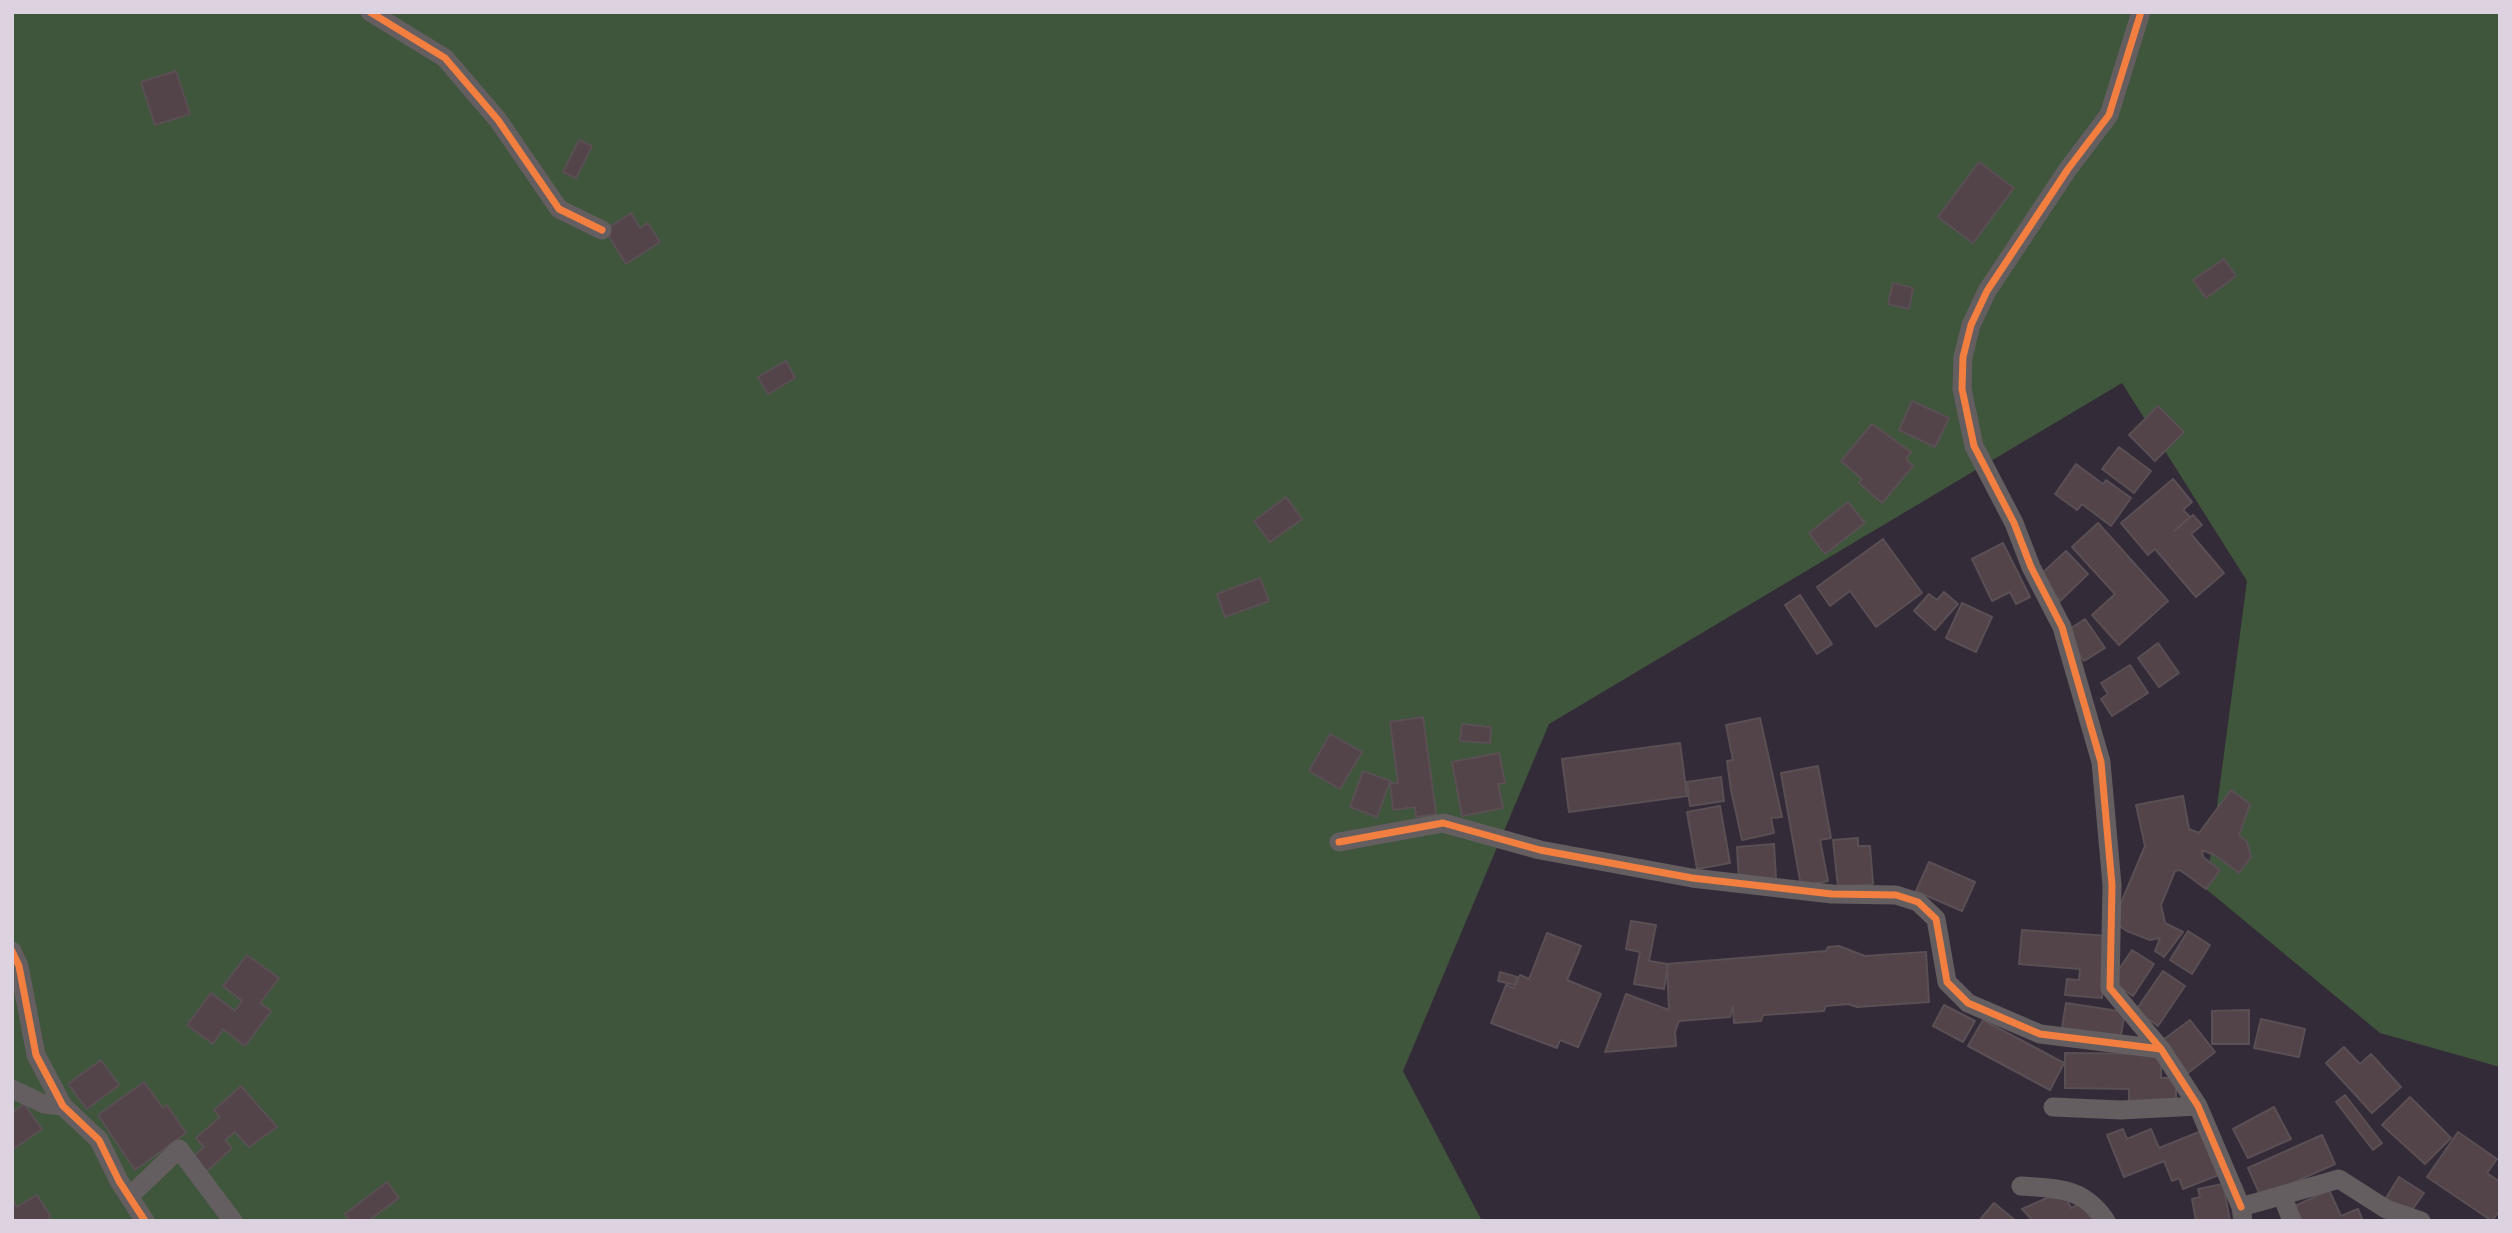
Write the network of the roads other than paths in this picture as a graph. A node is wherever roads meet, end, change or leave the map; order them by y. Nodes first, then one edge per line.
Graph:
1 (370, 12) edge
2 (2141, 12) edge
3 (602, 230) dead end
4 (1339, 842) dead end
5 (12, 951) edge
6 (2161, 1049) junction
7 (12, 1088) edge
8 (63, 1105) junction
9 (2198, 1106) junction
10 (2053, 1107) dead end
11 (2021, 1186) dead end
12 (131, 1195) junction
13 (2282, 1195) junction
14 (2242, 1214) edge
15 (2389, 1215) edge
16 (145, 1221) edge
17 (233, 1221) edge
18 (2106, 1221) edge
19 (2292, 1221) edge
20 (2421, 1221) edge

1 - 3 street
2 - 6 street
4 - 6 street
5 - 8 street
6 - 9 street
7 - 8 street
8 - 12 street
9 - 10 street
9 - 14 street
11 - 18 street
12 - 16 street
12 - 17 street
13 - 14 street
13 - 15 street
13 - 19 street
15 - 20 street

